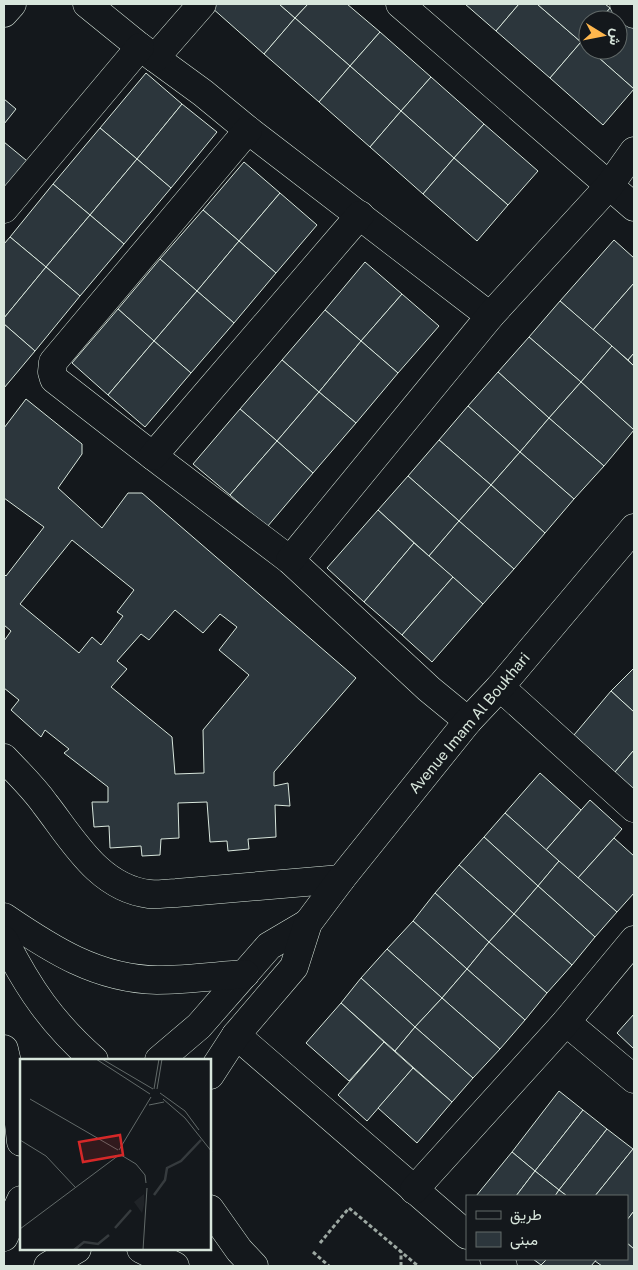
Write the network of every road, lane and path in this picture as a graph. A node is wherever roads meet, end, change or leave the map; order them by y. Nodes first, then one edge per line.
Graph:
1 (12, 4) edge
2 (87, 4) edge
3 (202, 4) edge
4 (400, 4) edge
5 (624, 4) edge
6 (4, 13) edge
7 (634, 14) edge
8 (147, 52) junction
9 (248, 130) junction
10 (634, 152) edge
11 (609, 186) junction
12 (634, 207) edge
13 (4, 209) edge
14 (360, 215) junction
15 (490, 316) junction
16 (153, 456) junction
17 (634, 528) edge
18 (290, 560) junction
19 (500, 687) junction
20 (468, 722) junction
21 (4, 758) edge
22 (634, 808) edge
23 (341, 879) junction
24 (4, 917) edge
25 (308, 923) junction
26 (4, 940) edge
27 (634, 940) edge
28 (245, 974) junction
29 (566, 1022) junction
30 (236, 1035) junction
31 (4, 1049) edge
32 (93, 1059) edge
33 (160, 1059) edge
34 (211, 1073) edge
35 (634, 1079) edge
36 (20, 1133) edge
37 (414, 1190) junction
38 (20, 1202) edge
39 (211, 1210) edge
40 (466, 1234) edge
41 (4, 1237) edge
42 (320, 1243) dead end
43 (75, 1250) edge
44 (143, 1250) edge
45 (313, 1252) dead end
46 (401, 1252) junction
47 (48, 1266) edge
48 (175, 1266) edge
49 (254, 1266) edge
50 (329, 1266) edge
51 (401, 1266) edge
52 (418, 1266) edge

1 - 6 street
2 - 8 street
3 - 8 street
4 - 11 street
5 - 7 street
8 - 9 street
8 - 13 street
9 - 14 street
9 - 16 street
10 - 11 street
11 - 12 street
11 - 15 street
14 - 15 street
14 - 16 street
15 - 18 street
16 - 18 street
17 - 19 street, Avenue Imam Al Boukhari
18 - 20 street
19 - 20 street, Avenue Imam Al Boukhari
19 - 22 street
20 - 23 street, Avenue Imam Al Boukhari
21 - 23 street
23 - 25 street, Avenue Imam Al Boukhari
24 - 28 street
25 - 28 street, Avenue Imam Al Boukhari
25 - 30 street, Avenue Imam Al Boukhari
26 - 32 street
27 - 29 street
28 - 33 street, Avenue Imam Al Boukhari
29 - 35 street
29 - 37 street
30 - 34 street, Avenue Imam Al Boukhari
30 - 37 street
31 - 36 street
37 - 40 street
38 - 41 street
39 - 49 street
42 - 46 path
43 - 47 street
44 - 48 street
45 - 50 path
46 - 51 path
46 - 52 path

